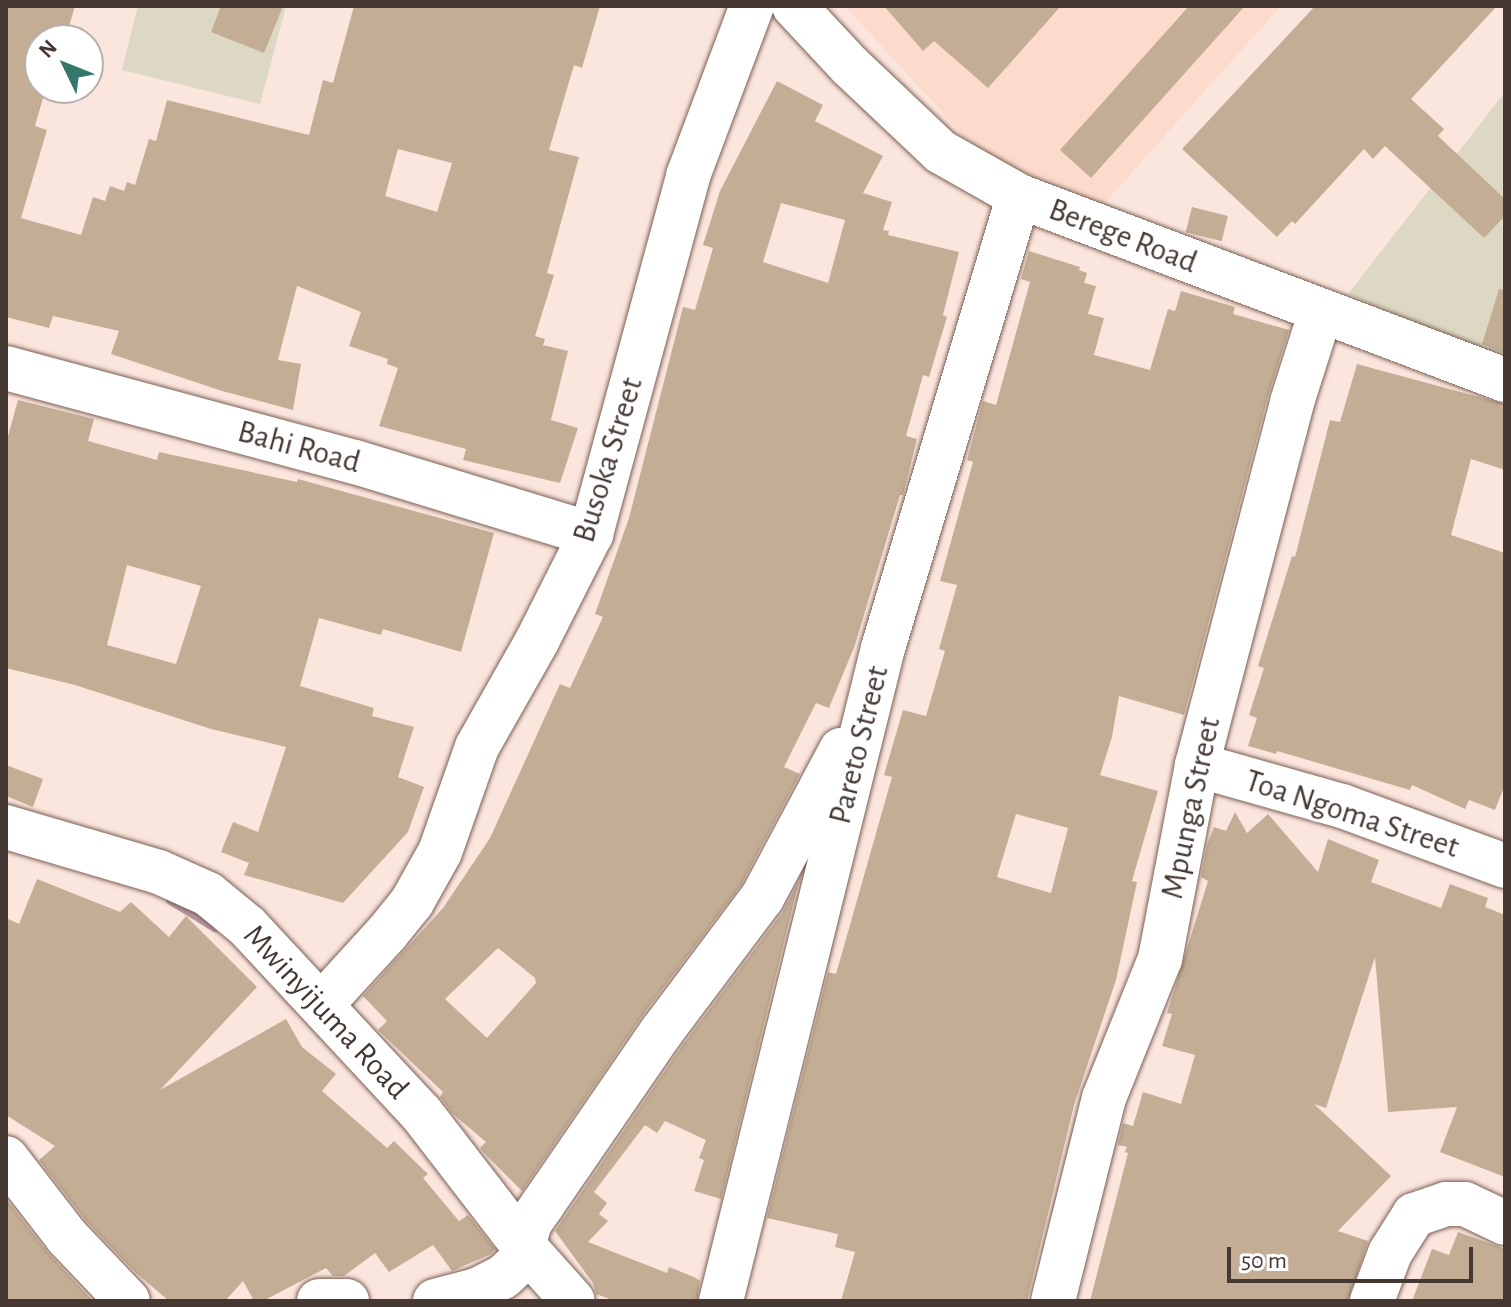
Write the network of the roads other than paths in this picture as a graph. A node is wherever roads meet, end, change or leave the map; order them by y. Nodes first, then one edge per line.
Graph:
1 (752, 6) edge
2 (794, 6) edge
3 (1019, 196) junction
4 (1321, 311) junction
5 (6, 368) edge
6 (1505, 380) edge
7 (591, 534) junction
8 (883, 648) junction
9 (1197, 765) junction
10 (6, 827) edge
11 (1503, 859) edge
12 (323, 1003) junction
13 (6, 1158) edge
14 (1505, 1223) edge
15 (522, 1244) junction
16 (128, 1301) edge
17 (319, 1301) edge
18 (347, 1301) edge
19 (435, 1301) edge
20 (573, 1301) edge
21 (721, 1301) edge
22 (1053, 1301) edge
23 (1372, 1301) edge

1 - 7 street, Busoka Street
2 - 3 street, Berege Road
3 - 4 street, Berege Road
3 - 8 street, Pareto Street
4 - 6 street, Berege Road
4 - 9 street, Mpunga Street
5 - 7 street, Bahi Road
7 - 12 street, Busoka Street
8 - 15 street
8 - 21 street, Pareto Street
9 - 11 street, Toa Ngoma Street
9 - 22 street, Mpunga Street
10 - 12 street, Mwinyijuma Road
12 - 15 street, Mwinyijuma Road
13 - 16 street
14 - 23 street
15 - 19 street
15 - 20 street, Mwinyijuma Road
17 - 18 street

